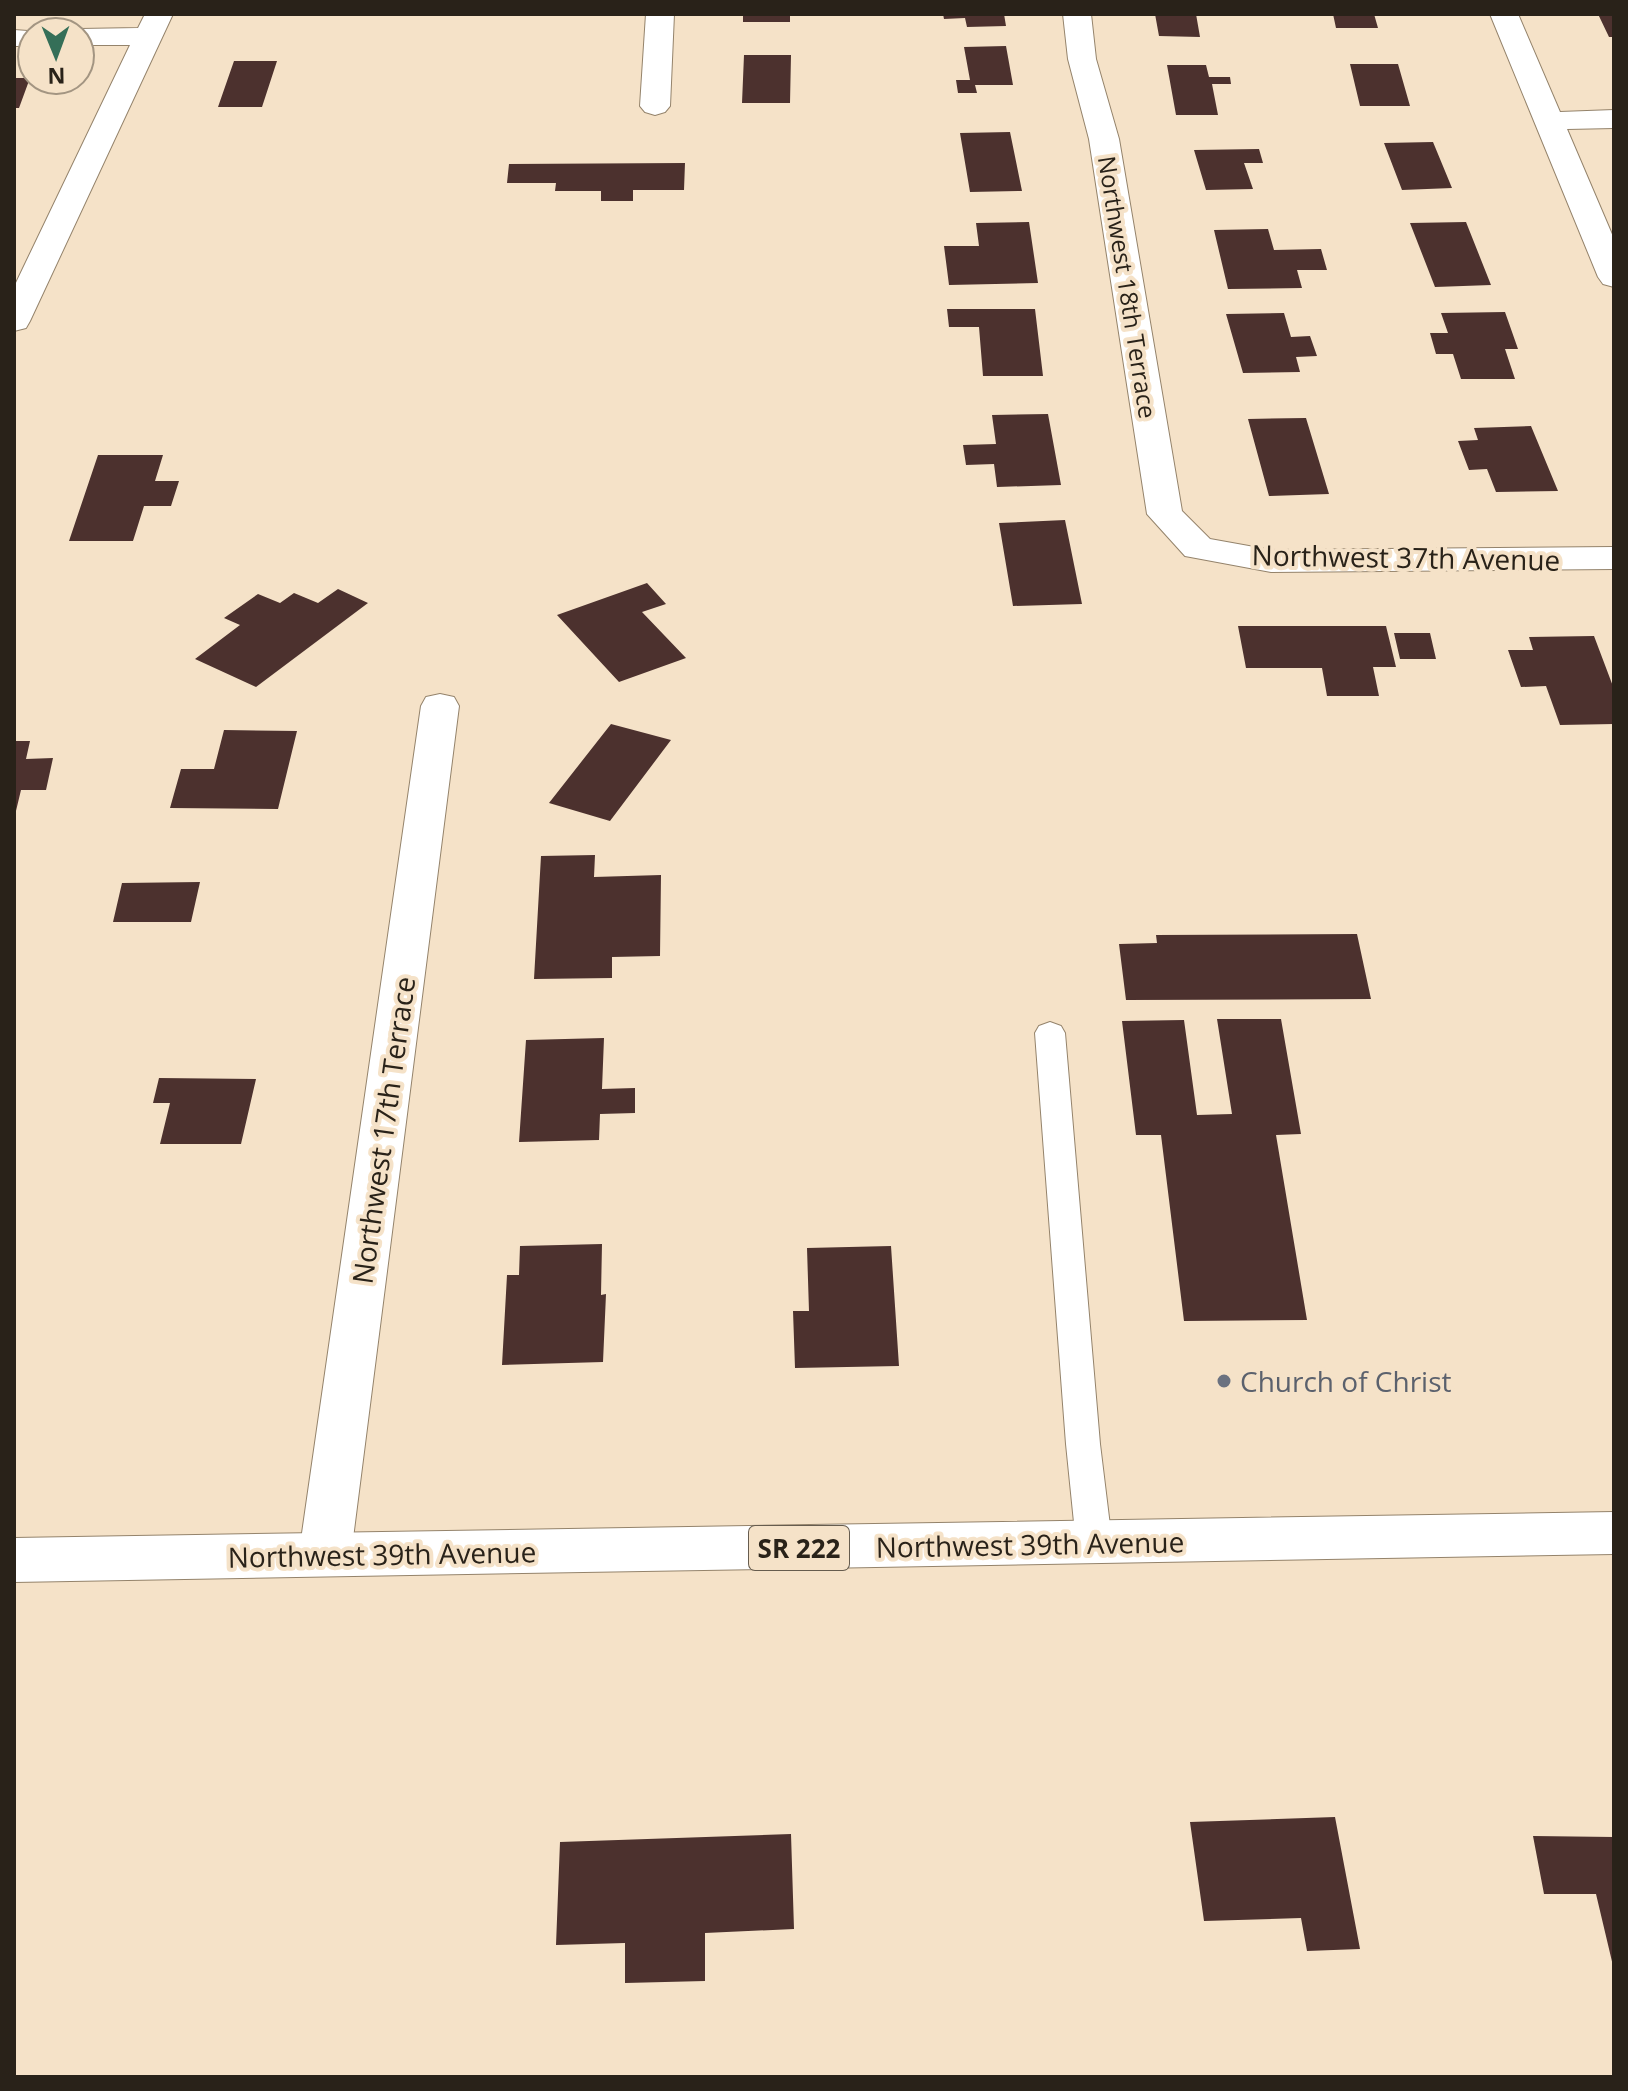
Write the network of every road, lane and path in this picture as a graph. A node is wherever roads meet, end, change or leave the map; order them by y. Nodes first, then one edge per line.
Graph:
1 (660, 14) edge
2 (1077, 14) edge
3 (1504, 14) edge
4 (154, 25) edge
5 (96, 34) edge
6 (655, 106) dead end
7 (1614, 119) edge
8 (1549, 121) junction
9 (1614, 277) edge
10 (14, 321) edge
11 (1198, 548) joint
12 (1614, 558) edge
13 (440, 706) dead end
14 (1050, 1033) dead end
15 (1614, 1533) edge
16 (1094, 1542) junction
17 (325, 1554) junction
18 (14, 1560) edge

1 - 6 street
2 - 11 street, Northwest 18th Terrace
3 - 8 street
4 - 5 street
4 - 10 street
7 - 8 street
8 - 9 street
11 - 12 street, Northwest 37th Avenue
13 - 17 street, Northwest 17th Terrace
14 - 16 lane
15 - 16 street, Northwest 39th Avenue / SR 222
16 - 17 street, Northwest 39th Avenue / SR 222
17 - 18 street, Northwest 39th Avenue / SR 222

